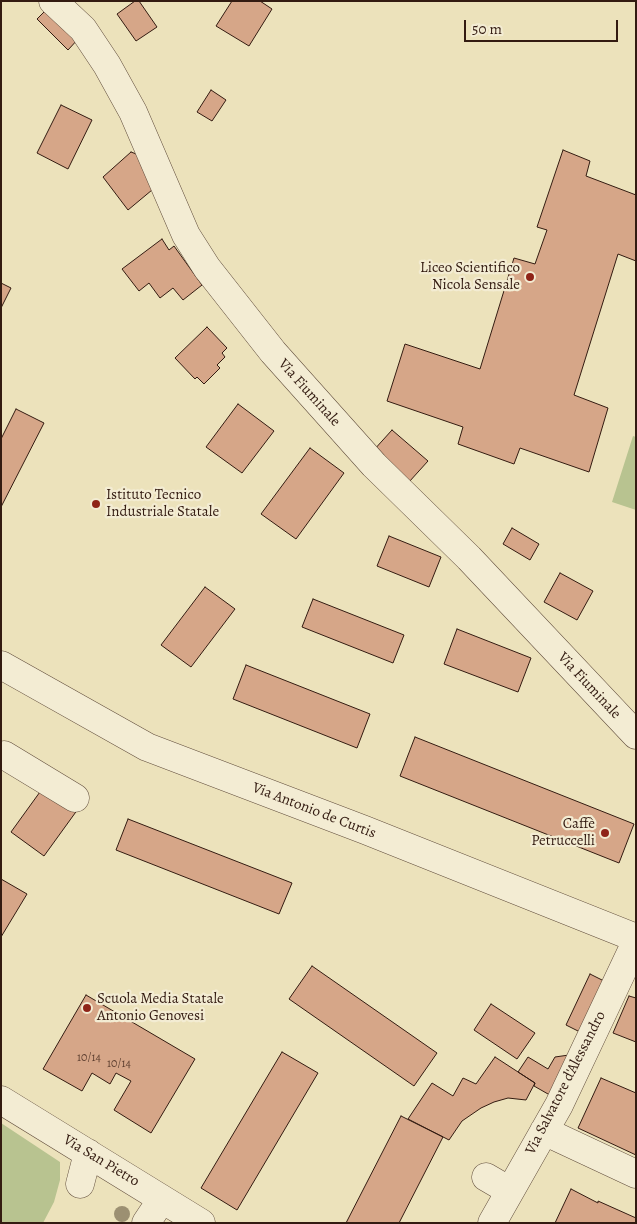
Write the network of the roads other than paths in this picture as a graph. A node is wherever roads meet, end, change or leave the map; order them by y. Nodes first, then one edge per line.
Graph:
1 (53, 1) edge
2 (1, 665) edge
3 (636, 735) edge
4 (1, 756) edge
5 (75, 798) dead end
6 (636, 940) edge
7 (1, 1100) edge
8 (544, 1132) junction
9 (88, 1153) junction
10 (636, 1174) edge
11 (486, 1177) dead end
12 (80, 1184) dead end
13 (510, 1191) junction
14 (162, 1199) junction
15 (146, 1223) edge
16 (200, 1223) edge
17 (492, 1223) edge

1 - 3 street, Via Fiuminale
2 - 6 street, Via Antonio de Curtis
4 - 5 street
6 - 8 street, Via Salvatore d'Alessandro
7 - 9 street, Via San Pietro
8 - 10 street
8 - 13 street, Via Salvatore d'Alessandro
9 - 12 street
9 - 14 street, Via San Pietro
11 - 13 street
13 - 17 street, Via Salvatore d'Alessandro
14 - 15 street
14 - 16 street, Via San Pietro

